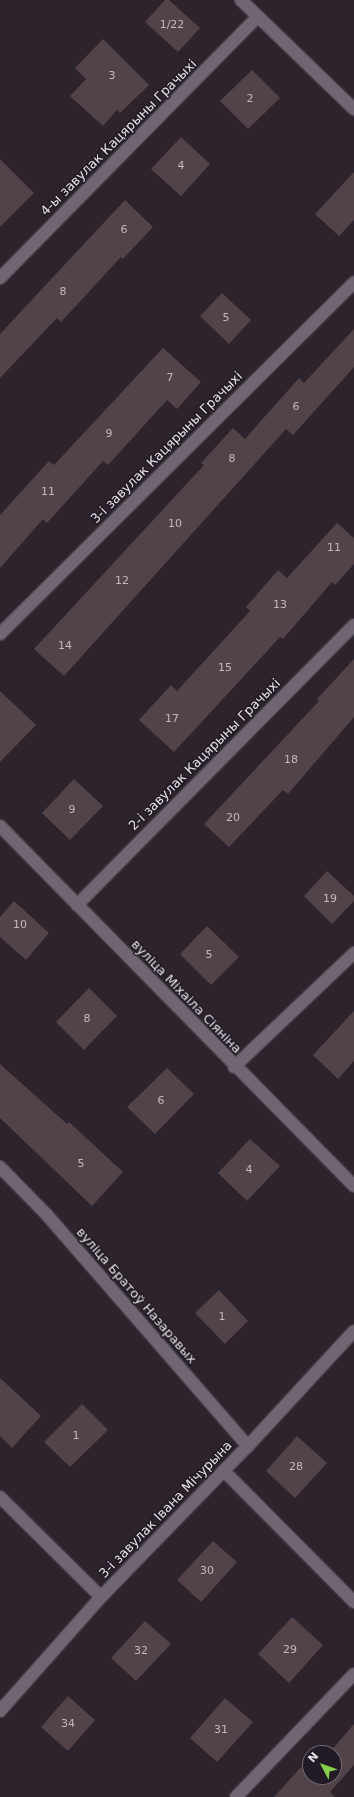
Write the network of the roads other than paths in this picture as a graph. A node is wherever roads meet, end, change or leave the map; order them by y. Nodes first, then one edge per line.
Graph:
1 (241, 0) edge
2 (257, 17) junction
3 (354, 109) edge
4 (0, 278) edge
5 (354, 282) edge
6 (354, 625) edge
7 (0, 634) edge
8 (0, 826) edge
9 (77, 905) junction
10 (354, 952) edge
11 (234, 1067) junction
12 (0, 1167) edge
13 (354, 1186) edge
14 (354, 1331) edge
15 (248, 1446) junction
16 (224, 1471) junction
17 (0, 1497) edge
18 (101, 1597) junction
19 (354, 1602) edge
20 (354, 1674) edge
21 (0, 1711) edge
22 (236, 1797) edge

1 - 2 street
2 - 3 street
2 - 4 street, 4-ы завулак Кацярыны Грачыхі
5 - 7 street, 3-і завулак Кацярыны Грачыхі
6 - 9 street, 2-і завулак Кацярыны Грачыхі
8 - 9 street, вуліца Міхаіла Сіяніна
9 - 11 street, вуліца Міхаіла Сіяніна
10 - 11 street
11 - 13 street, вуліца Міхаіла Сіяніна
12 - 15 street, вуліца Братоў Назаравых
14 - 15 street, 3-і завулак Івана Мічурына
15 - 16 street, 3-і завулак Івана Мічурына
16 - 18 street, 3-і завулак Івана Мічурына
16 - 19 street
17 - 18 street
18 - 21 street, 3-і завулак Івана Мічурына
20 - 22 street

